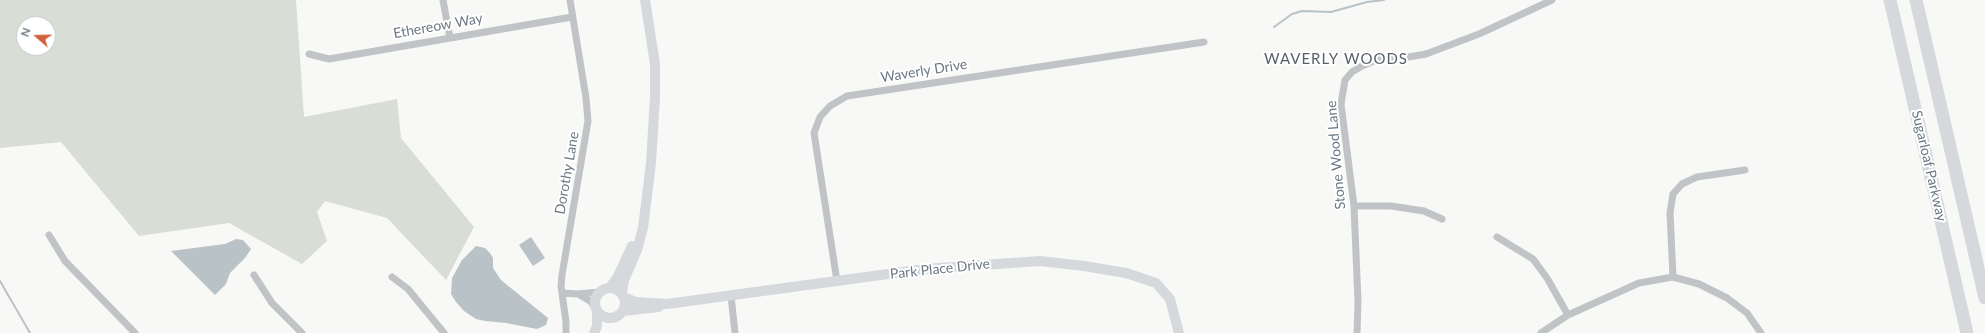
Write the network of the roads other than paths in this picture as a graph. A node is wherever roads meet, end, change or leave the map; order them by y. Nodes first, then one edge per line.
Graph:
1 (443, 0) edge
2 (570, 0) edge
3 (645, 0) edge
4 (1552, 0) edge
5 (1890, 0) edge
6 (1916, 0) edge
7 (572, 17) junction
8 (450, 38) junction
9 (1204, 42) dead end
10 (309, 54) dead end
11 (1745, 170) dead end
12 (1354, 206) junction
13 (1442, 219) dead end
14 (643, 220) junction
15 (49, 235) dead end
16 (1498, 237) dead end
17 (254, 275) dead end
18 (392, 277) dead end
19 (1672, 277) junction
20 (837, 281) junction
21 (610, 288) junction
22 (599, 292) junction
23 (562, 293) junction
24 (578, 294) junction
25 (623, 294) junction
26 (731, 296) junction
27 (1985, 298) edge
28 (666, 304) junction
29 (596, 309) junction
30 (624, 311) junction
31 (1568, 315) junction
32 (611, 318) junction
33 (135, 333) edge
34 (302, 333) edge
35 (444, 333) edge
36 (566, 333) edge
37 (594, 333) edge
38 (601, 333) edge
39 (735, 333) edge
40 (1179, 333) edge
41 (1357, 333) edge
42 (1541, 333) edge
43 (1761, 333) edge
44 (1967, 333) edge

1 - 8 street
2 - 7 street, Dorothy Lane
3 - 14 street
4 - 12 street, Stone Wood Lane
5 - 44 highway, Sugarloaf Parkway
6 - 27 highway, Sugarloaf Parkway
7 - 8 street, Ethereow Way
7 - 23 street, Dorothy Lane
8 - 10 street, Ethereow Way
9 - 20 street, Waverly Drive
11 - 19 street
12 - 13 street
12 - 41 street, Stone Wood Lane
14 - 21 street
14 - 25 street
15 - 33 street
16 - 31 street
17 - 34 street
18 - 35 street
19 - 31 street
19 - 43 street
20 - 26 street, Park Place Drive
20 - 40 street, Park Place Drive
21 - 22 street
21 - 25 street
22 - 24 street
22 - 29 street
23 - 24 street
23 - 36 street, Dorothy Lane
24 - 29 street
25 - 28 street, Park Place Drive
25 - 30 street
26 - 28 street, Park Place Drive
26 - 39 street
28 - 30 street, Park Place Drive
29 - 32 street
29 - 37 street
30 - 32 street
31 - 42 street
32 - 38 street

